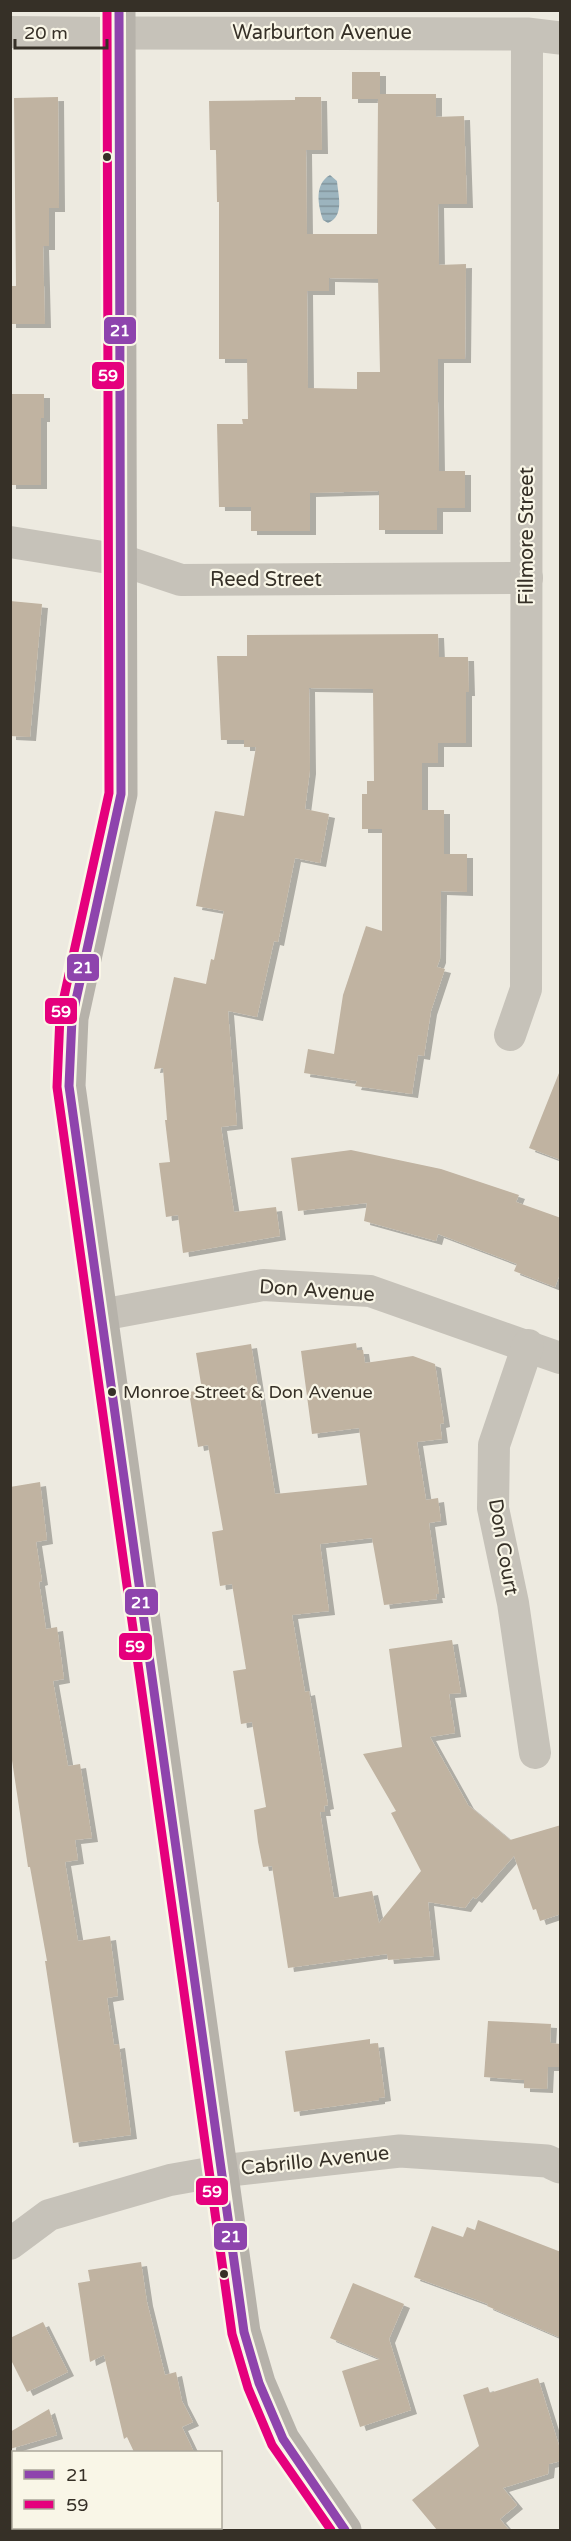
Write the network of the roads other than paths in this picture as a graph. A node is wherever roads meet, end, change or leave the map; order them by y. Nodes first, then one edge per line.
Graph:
1 (119, 22) edge
2 (10, 32) edge
3 (528, 34) junction
4 (561, 38) edge
5 (10, 542) edge
6 (120, 560) junction
7 (527, 578) junction
8 (510, 1035) dead end
9 (101, 1315) junction
10 (528, 1345) junction
11 (561, 1358) edge
12 (535, 1753) dead end
13 (561, 2167) edge
14 (221, 2171) junction
15 (10, 2244) edge
16 (345, 2530) edge

1 - 2 street, Warburton Avenue
1 - 3 street, Warburton Avenue
1 - 6 main road
3 - 4 street, Warburton Avenue
3 - 7 street, Fillmore Street
5 - 6 street, Reed Street
6 - 7 street, Reed Street
6 - 9 main road
7 - 8 street, Fillmore Street
9 - 10 street, Don Avenue
9 - 14 main road
10 - 11 street, Don Avenue
10 - 12 street, Don Court
13 - 14 street, Cabrillo Avenue
14 - 15 street, Cabrillo Avenue
14 - 16 main road

